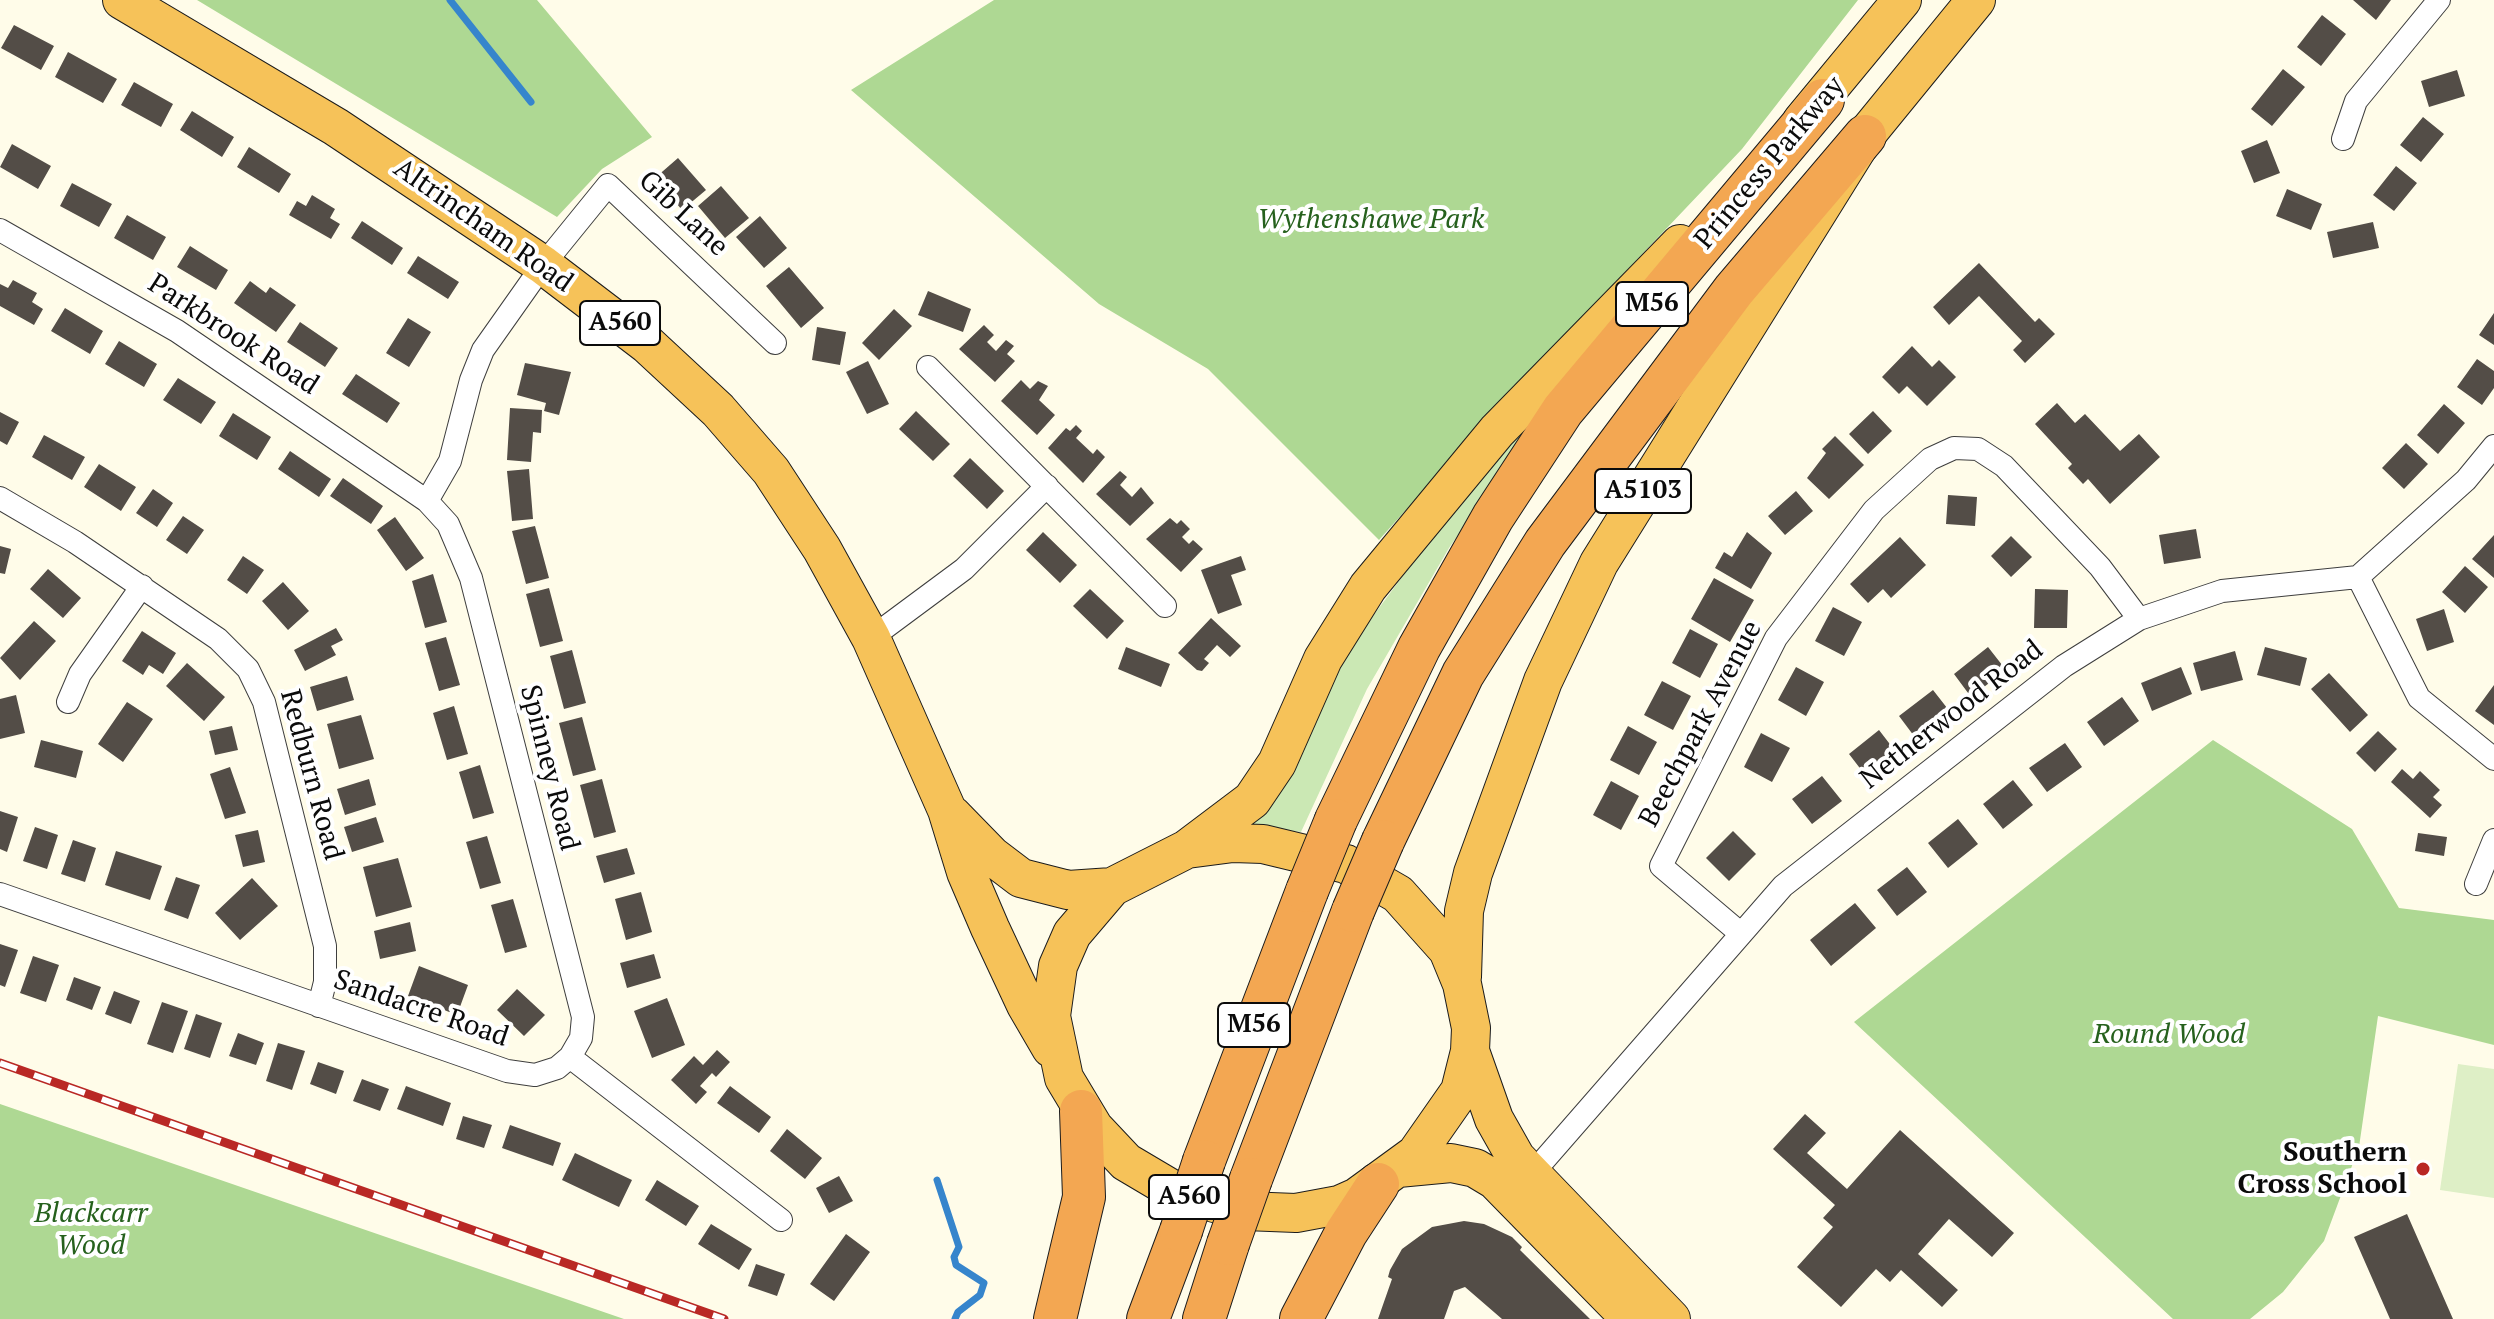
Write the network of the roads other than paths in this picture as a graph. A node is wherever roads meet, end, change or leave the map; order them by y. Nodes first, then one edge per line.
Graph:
1 (122, 0) edge
2 (1902, 0) edge
3 (1976, 0) edge
4 (2439, 0) edge
5 (1823, 100) junction
6 (1865, 136) junction
7 (2343, 139) dead end
8 (0, 230) edge
9 (543, 265) junction
10 (775, 343) dead end
11 (928, 367) dead end
12 (2494, 446) edge
13 (1047, 486) junction
14 (0, 498) edge
15 (427, 501) junction
16 (2358, 577) junction
17 (142, 586) junction
18 (1165, 606) dead end
19 (2139, 619) junction
20 (871, 638) junction
21 (68, 702) dead end
22 (2494, 759) edge
23 (947, 810) junction
24 (2494, 840) edge
25 (1187, 849) junction
26 (2476, 884) dead end
27 (1112, 887) junction
28 (0, 894) edge
29 (1740, 933) junction
30 (1462, 984) junction
31 (319, 1006) junction
32 (1470, 1051) junction
33 (570, 1057) junction
34 (1058, 1061) junction
35 (1081, 1111) junction
36 (1531, 1175) junction
37 (1388, 1176) junction
38 (781, 1220) dead end
39 (1055, 1319) edge
40 (1148, 1319) edge
41 (1204, 1319) edge
42 (1301, 1319) edge
43 (1631, 1319) edge
44 (1671, 1319) edge

1 - 9 highway, Altrincham Road / A560
2 - 5 highway, Princess Parkway
3 - 6 highway, Princess Parkway / A5103
4 - 7 street
5 - 25 highway
5 - 40 highway, Princess Parkway / M56, bridge
6 - 30 highway, A5103
6 - 41 highway, Princess Parkway / M56, bridge
8 - 15 street, Parkbrook Road
9 - 10 street, Gib Lane
9 - 15 street, Gib Lane
9 - 20 highway, Altrincham Road / A560
11 - 13 street
12 - 16 street
13 - 18 street
13 - 20 street
14 - 17 street, Redburn Road
15 - 33 street, Spinney Road
16 - 19 street, Netherwood Road
16 - 22 street
17 - 21 street
17 - 31 street, Redburn Road
19 - 29 street, Netherwood Road
19 - 29 street, Beechpark Avenue
20 - 23 highway, Altrincham Road / A560
23 - 27 highway, Altrincham Road / A560
23 - 34 highway, Altrincham Road / A560
24 - 26 street
25 - 27 highway, A560
25 - 30 highway, A560
27 - 34 highway, A560
28 - 31 street, Sandacre Road
29 - 36 street, Netherwood Road
30 - 32 highway, A560
31 - 33 street, Sandacre Road
32 - 36 highway, A560
32 - 37 highway, A560
33 - 38 street
34 - 35 highway, A560
35 - 37 highway, A560
35 - 39 highway
36 - 44 highway, A560
37 - 42 highway
37 - 43 highway, A560

